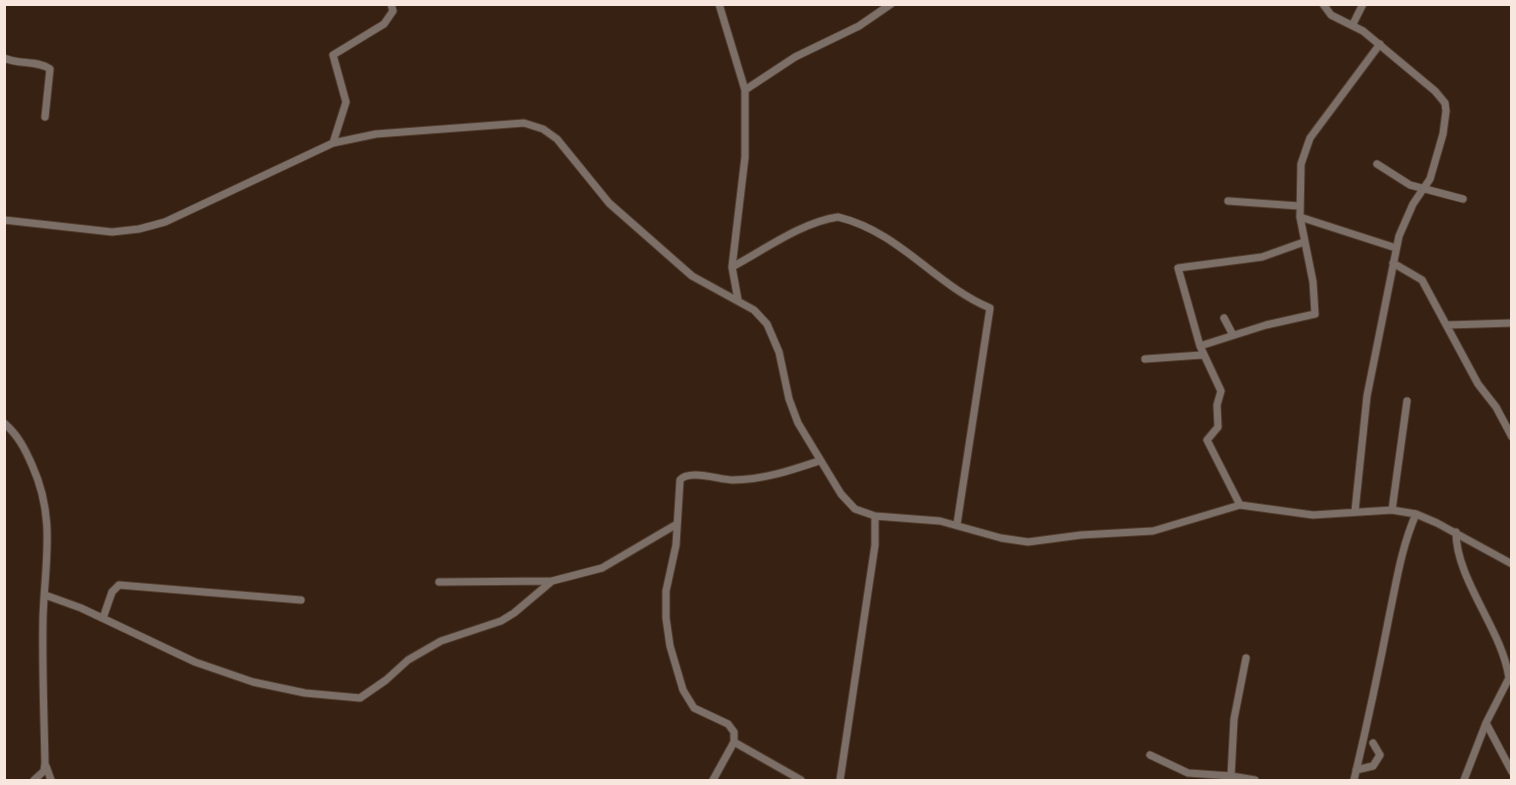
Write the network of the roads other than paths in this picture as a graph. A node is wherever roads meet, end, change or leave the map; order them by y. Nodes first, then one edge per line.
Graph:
1 (391, 4) edge
2 (719, 4) edge
3 (891, 4) edge
4 (1323, 4) edge
5 (1363, 4) edge
6 (1353, 24) junction
7 (1380, 44) junction
8 (4, 58) edge
9 (745, 90) junction
10 (45, 117) dead end
11 (333, 143) junction
12 (1377, 164) dead end
13 (1424, 190) junction
14 (1462, 199) dead end
15 (1228, 201) dead end
16 (1299, 206) junction
17 (1300, 218) junction
18 (4, 220) edge
19 (1304, 242) junction
20 (1396, 248) junction
21 (1393, 263) junction
22 (732, 267) junction
23 (738, 300) junction
24 (1224, 318) dead end
25 (1512, 323) edge
26 (1447, 325) junction
27 (1233, 335) junction
28 (1200, 346) junction
29 (1202, 355) junction
30 (1145, 359) dead end
31 (1407, 401) dead end
32 (4, 423) edge
33 (1512, 437) edge
34 (819, 460) junction
35 (1240, 506) junction
36 (1392, 510) junction
37 (1355, 511) junction
38 (1416, 514) junction
39 (875, 516) junction
40 (677, 524) junction
41 (957, 524) junction
42 (1456, 532) junction
43 (1512, 564) edge
44 (552, 581) junction
45 (439, 582) dead end
46 (45, 595) junction
47 (301, 600) dead end
48 (103, 618) junction
49 (1246, 658) dead end
50 (1486, 723) junction
51 (734, 742) junction
52 (1373, 743) dead end
53 (1150, 755) dead end
54 (45, 764) junction
55 (1356, 770) junction
56 (1512, 772) edge
57 (1230, 778) edge
58 (34, 780) edge
59 (51, 780) edge
60 (713, 780) edge
61 (801, 780) edge
62 (840, 780) edge
63 (1255, 780) edge
64 (1354, 780) edge
65 (1464, 780) edge

1 - 11 street
2 - 9 street
3 - 9 street
4 - 6 street
5 - 6 street
6 - 7 street
7 - 13 street
7 - 16 street
8 - 10 street
9 - 22 street
11 - 18 street
11 - 23 street
12 - 13 street
13 - 14 street
13 - 20 street
15 - 16 street
16 - 17 street
17 - 19 street
17 - 20 street
19 - 27 street
19 - 28 street
20 - 21 street
21 - 26 street
21 - 37 street
22 - 23 street
22 - 41 street
23 - 34 street
24 - 27 street
25 - 26 street
26 - 33 street
27 - 28 street
28 - 29 street
29 - 30 street
29 - 35 street
31 - 36 street
32 - 46 street
34 - 39 street
34 - 40 street
35 - 37 street
35 - 41 street
36 - 37 street
36 - 38 street
38 - 42 street
38 - 55 street
39 - 41 street
39 - 62 street
40 - 44 street
40 - 51 street
42 - 43 street
42 - 50 street
44 - 45 street
44 - 48 street
46 - 48 street
46 - 54 street
47 - 48 street
49 - 57 street
50 - 56 street
50 - 65 street
51 - 60 street
51 - 61 street
52 - 55 street
53 - 57 street
54 - 58 street
54 - 59 street
55 - 64 street
57 - 63 street

